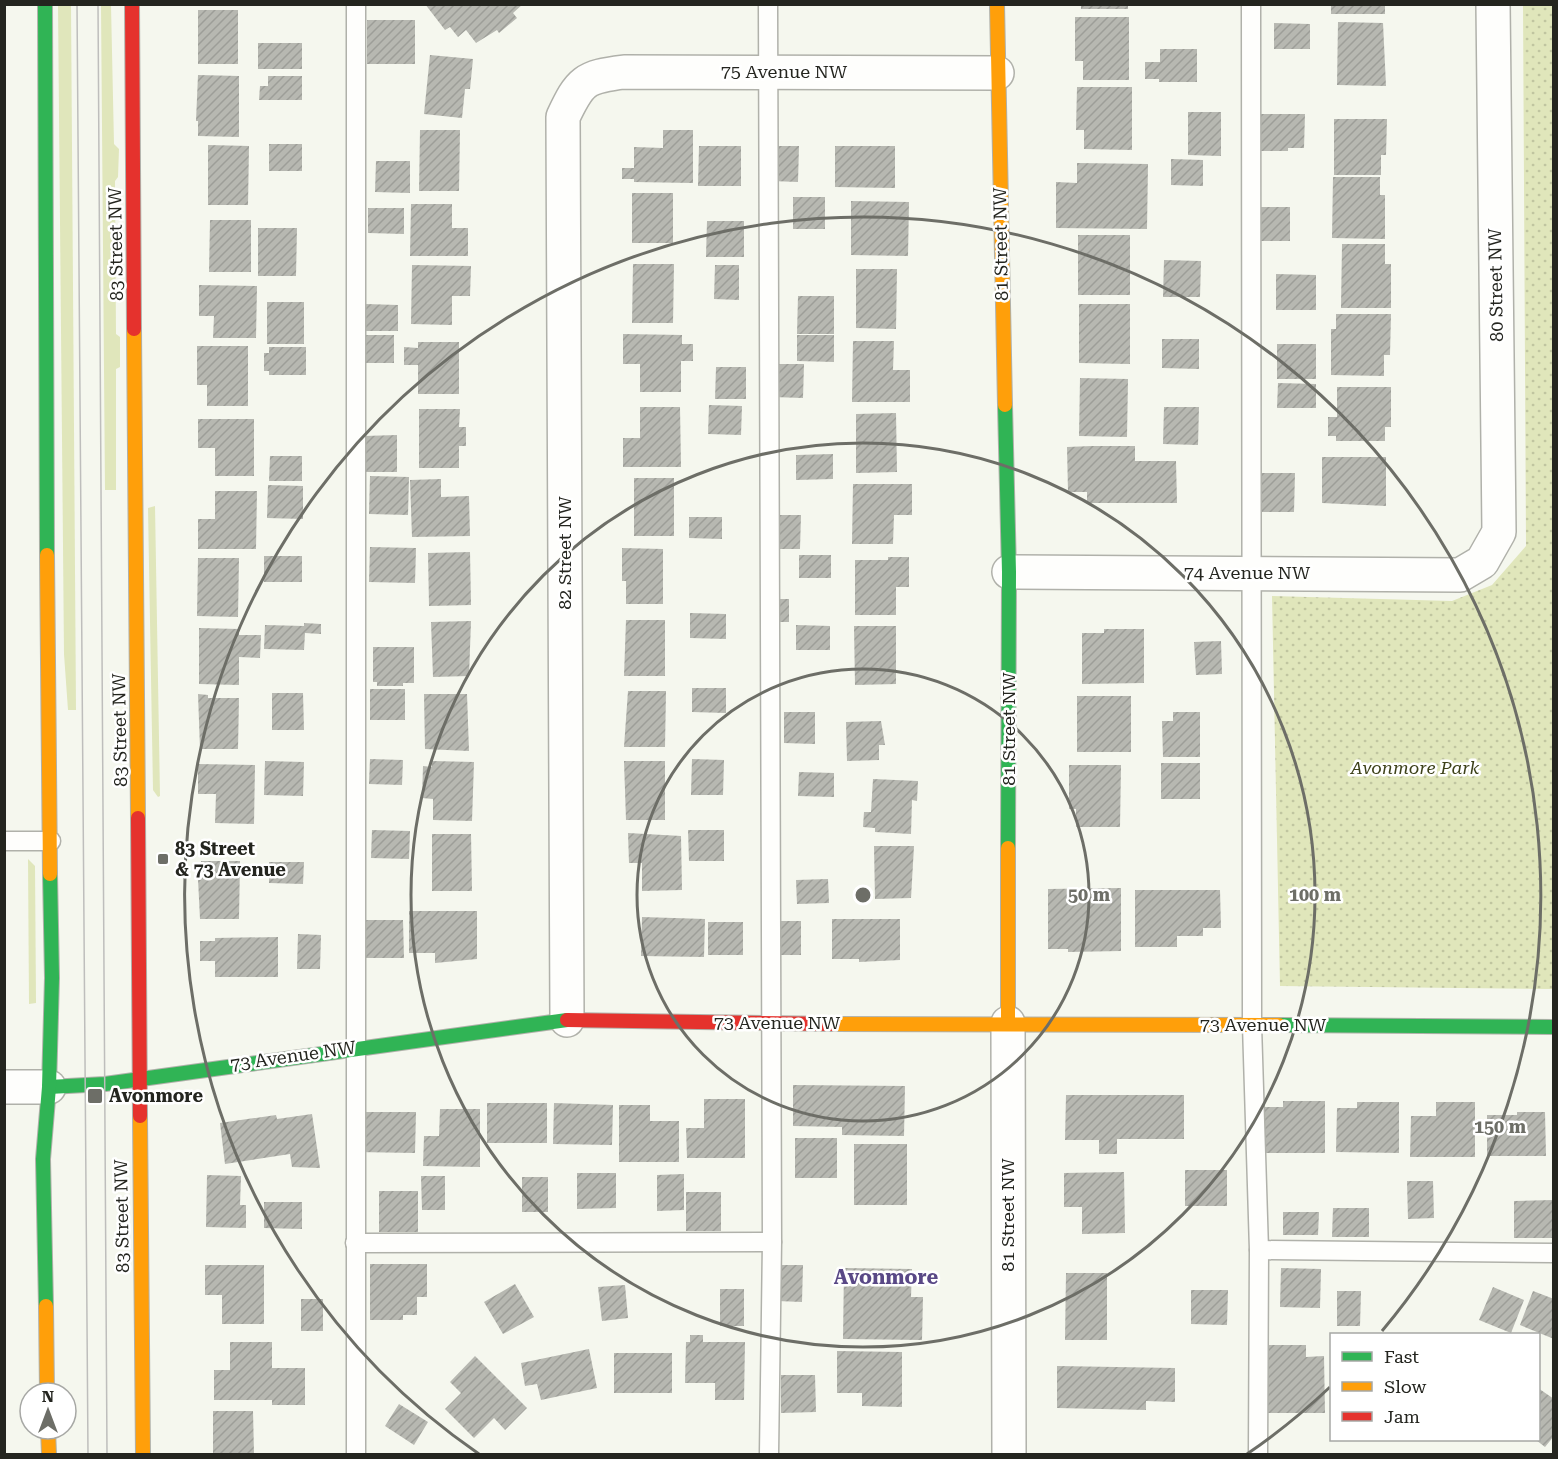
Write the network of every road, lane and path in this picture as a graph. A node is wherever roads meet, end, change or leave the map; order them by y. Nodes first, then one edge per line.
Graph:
1 (45, 4) edge
2 (132, 4) edge
3 (356, 4) edge
4 (768, 4) edge
5 (997, 4) edge
6 (1251, 4) edge
7 (1493, 4) edge
8 (768, 72) junction
9 (997, 73) junction
10 (576, 89) joint
11 (1482, 562) joint
12 (1009, 572) junction
13 (1252, 573) junction
14 (4, 841) edge
15 (51, 841) junction
16 (567, 1020) junction
17 (1008, 1023) junction
18 (770, 1024) junction
19 (1252, 1025) junction
20 (1554, 1027) edge
21 (356, 1047) junction
22 (140, 1078) junction
23 (4, 1087) edge
24 (50, 1087) junction
25 (771, 1242) junction
26 (356, 1244) junction
27 (1259, 1250) junction
28 (1554, 1253) edge
29 (47, 1381) edge
30 (143, 1455) edge
31 (356, 1455) edge
32 (769, 1455) edge
33 (1009, 1455) edge
34 (1258, 1455) edge

1 - 15 main road
2 - 22 main road, 83 Street NW
3 - 21 lane
4 - 8 lane
5 - 9 main road, 81 Street NW
6 - 13 lane
7 - 11 street, 80 Street NW
8 - 9 street, 75 Avenue NW
8 - 10 street, 75 Avenue NW
8 - 18 lane
9 - 12 main road, 81 Street NW
10 - 16 street, 82 Street NW
11 - 13 street, 74 Avenue NW
12 - 13 street, 74 Avenue NW
12 - 17 main road, 81 Street NW
13 - 19 lane
14 - 15 lane
15 - 24 main road
16 - 18 main road, 73 Avenue NW
16 - 21 main road, 73 Avenue NW
17 - 18 main road, 73 Avenue NW
17 - 19 main road, 73 Avenue NW
17 - 33 street, 81 Street NW
18 - 25 lane
19 - 20 main road, 73 Avenue NW
19 - 27 lane
21 - 22 main road, 73 Avenue NW
21 - 26 lane
22 - 24 main road, 73 Avenue NW
22 - 30 main road, 83 Street NW
23 - 24 street, 73 Avenue NW
24 - 29 main road
25 - 26 lane
25 - 32 lane
26 - 31 lane
27 - 28 lane
27 - 34 lane

